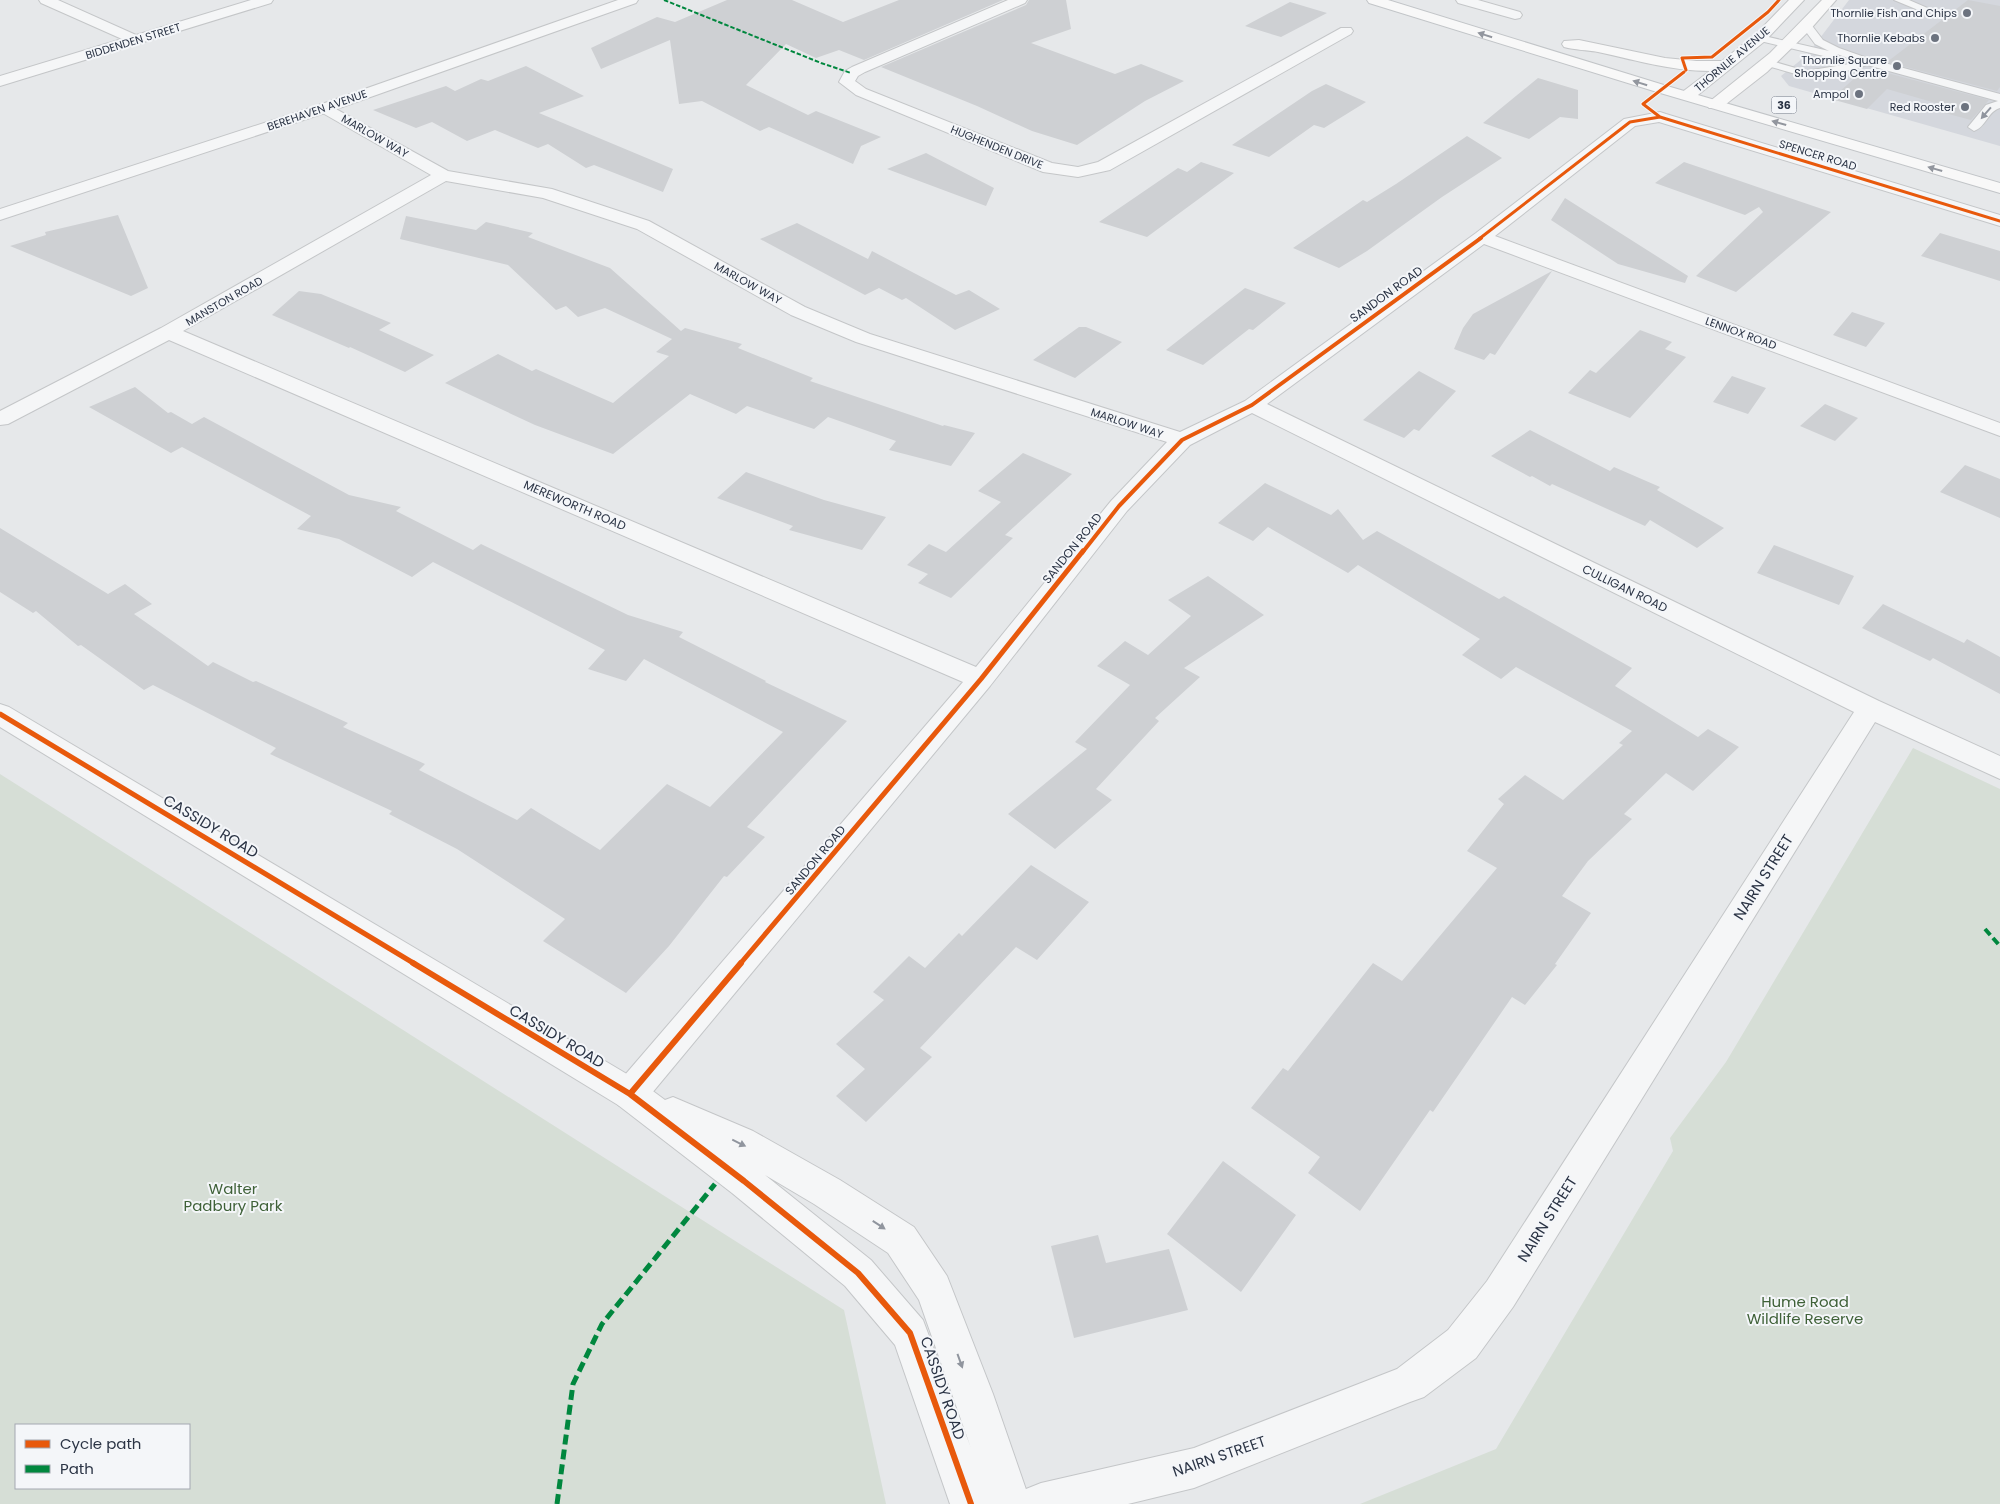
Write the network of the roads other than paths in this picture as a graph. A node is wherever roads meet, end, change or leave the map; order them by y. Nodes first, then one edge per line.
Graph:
1 (46, 0) edge
2 (266, 0) edge
3 (631, 0) edge
4 (1020, 0) edge
5 (1374, 0) edge
6 (1418, 0) edge
7 (1463, 0) edge
8 (1797, 0) edge
9 (1830, 0) edge
10 (1898, 0) edge
11 (1927, 10) dead end
12 (1515, 15) dead end
13 (1778, 19) junction
14 (1809, 22) junction
15 (1521, 30) dead end
16 (1346, 31) dead end
17 (1760, 38) junction
18 (136, 40) junction
19 (1788, 45) junction
20 (1866, 61) junction
21 (1768, 63) junction
22 (1727, 65) junction
23 (0, 81) edge
24 (1706, 83) junction
25 (1735, 91) junction
26 (1687, 96) junction
27 (1753, 96) dead end
28 (2000, 98) edge
29 (2000, 104) edge
30 (1715, 105) junction
31 (325, 108) junction
32 (1630, 122) joint
33 (1974, 127) dead end
34 (443, 175) junction
35 (2000, 188) edge
36 (0, 215) edge
37 (2000, 221) edge
38 (1482, 236) junction
39 (168, 332) junction
40 (1252, 405) junction
41 (0, 419) edge
42 (2000, 430) edge
43 (1182, 440) junction
44 (981, 678) junction
45 (1870, 708) junction
46 (0, 714) edge
47 (2000, 768) edge
48 (630, 1094) junction
49 (971, 1504) edge
50 (1010, 1504) edge
51 (1041, 1504) edge

1 - 18 street
2 - 18 street, BIDDENDEN STREET
3 - 31 street, BEREHAVEN AVENUE
4 - 16 street, HUGHENDEN DRIVE
26 -> 5 main road, SPENCER ROAD / 36
6 - 15 main road
7 - 12 street
8 - 13 main road, THORNLIE AVENUE
9 - 14 main road, THORNLIE AVENUE
10 - 11 lane
13 - 14 main road
13 - 17 main road, THORNLIE AVENUE
14 - 19 main road, THORNLIE AVENUE
14 - 20 lane
17 - 19 lane
17 - 22 main road, THORNLIE AVENUE
18 - 23 street, BIDDENDEN STREET
19 - 20 lane
19 - 21 main road, THORNLIE AVENUE
20 - 21 lane
20 - 28 lane
21 - 25 main road, THORNLIE AVENUE
22 - 24 main road, THORNLIE AVENUE
22 - 24 main road, 36
24 - 25 main road, 36
24 - 26 main road, THORNLIE AVENUE
25 - 27 main road, 36
25 - 30 main road, THORNLIE AVENUE
26 - 30 main road, SPENCER ROAD / 36
29 -> 33 lane
35 -> 30 main road, SPENCER ROAD / 36
31 - 34 street, MARLOW WAY
31 - 36 street, BEREHAVEN AVENUE
32 - 37 street, SPENCER ROAD
32 - 38 street, SANDON ROAD
34 - 39 street, MANSTON ROAD
34 - 43 street, MARLOW WAY
38 - 40 street, SANDON ROAD
38 - 42 street, LENNOX ROAD
39 - 41 street, MANSTON ROAD
39 - 44 street, MEREWORTH ROAD
40 - 43 street, SANDON ROAD
40 - 45 street, CULLIGAN ROAD
43 - 44 street, SANDON ROAD
44 - 48 street, SANDON ROAD
45 - 47 street, CULLIGAN ROAD
45 - 51 street, NAIRN STREET
46 - 48 street, CASSIDY ROAD
48 - 49 street, CASSIDY ROAD
48 -> 50 street, CASSIDY ROAD

